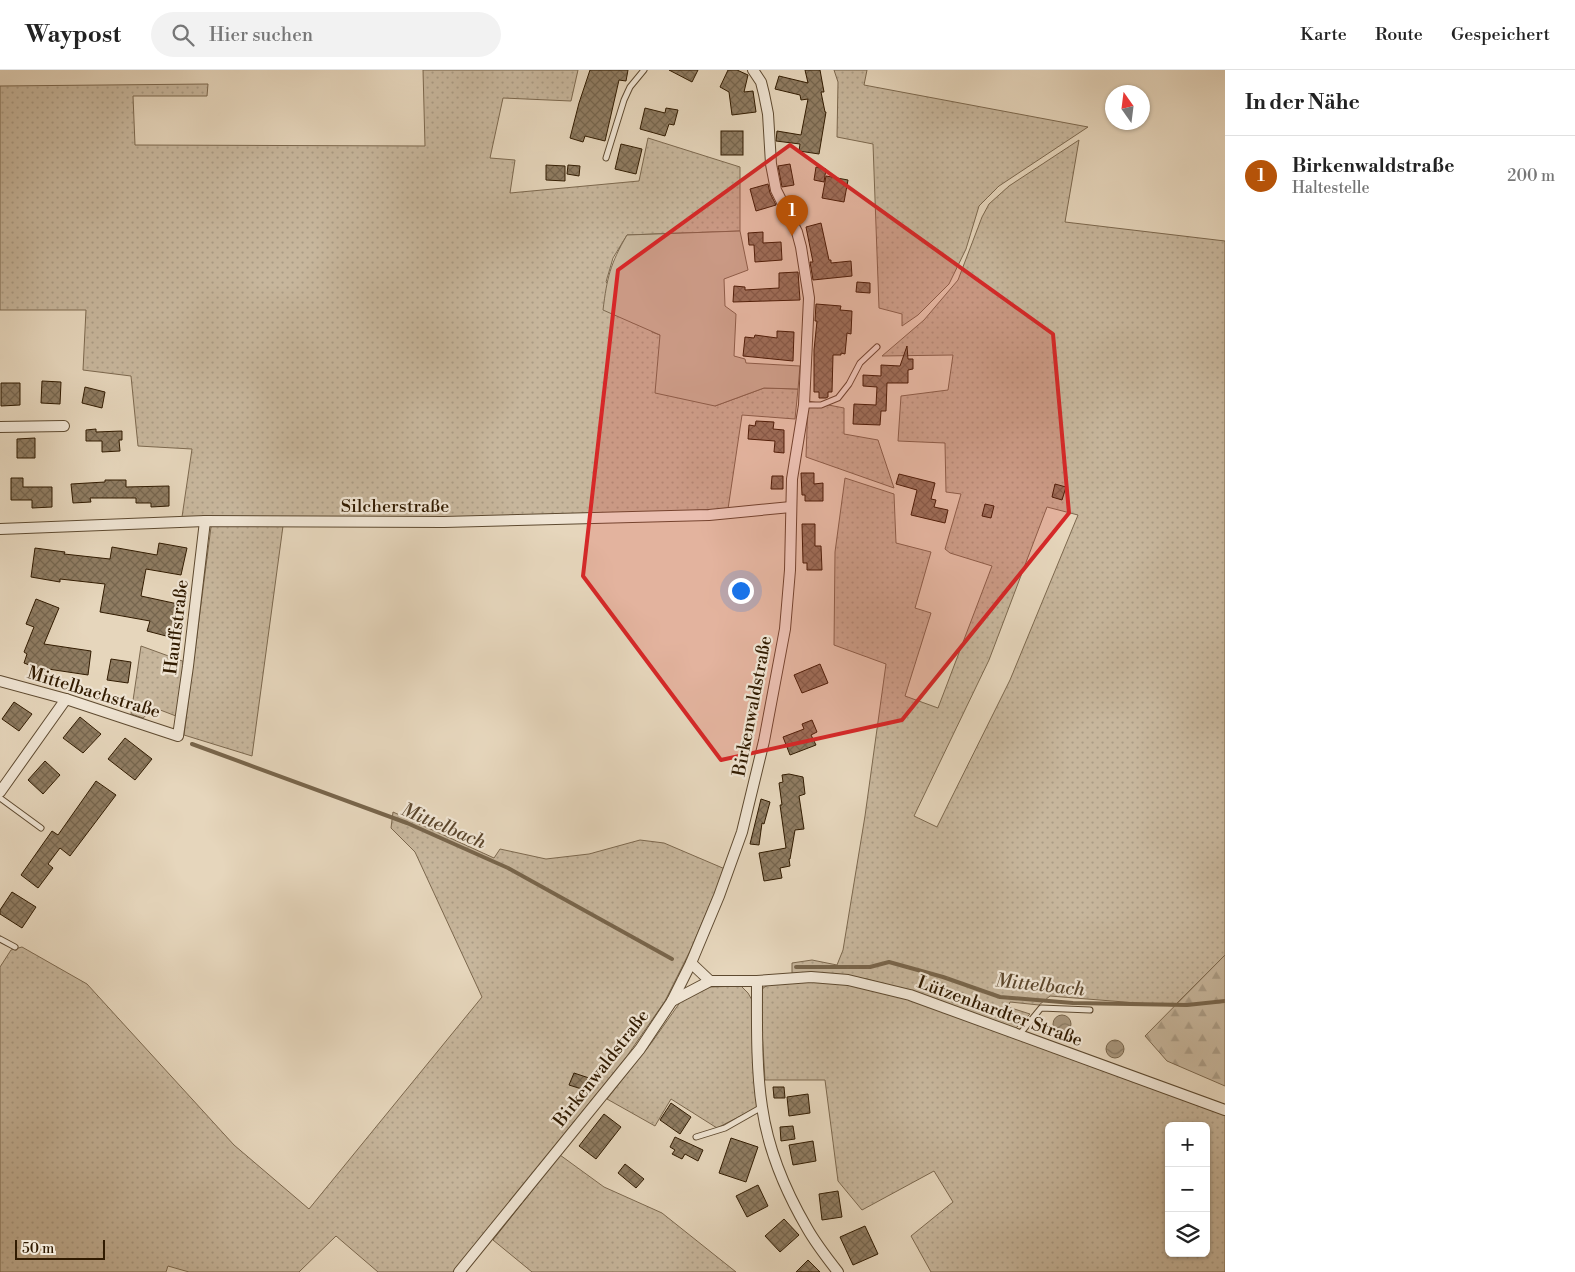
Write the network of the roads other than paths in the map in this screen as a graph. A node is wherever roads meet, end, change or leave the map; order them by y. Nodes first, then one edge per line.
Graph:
1 (644, 70) edge
2 (753, 70) edge
3 (606, 158) dead end
4 (878, 347) dead end
5 (804, 405) junction
6 (64, 426) dead end
7 (0, 427) edge
8 (791, 507) junction
9 (205, 521) junction
10 (0, 530) edge
11 (0, 681) edge
12 (66, 700) junction
13 (178, 736) joint
14 (0, 792) edge
15 (0, 798) edge
16 (41, 828) dead end
17 (0, 939) edge
18 (15, 947) dead end
19 (691, 962) junction
20 (710, 981) junction
21 (757, 981) junction
22 (672, 1001) junction
23 (1090, 1010) dead end
24 (1018, 1035) junction
25 (762, 1107) junction
26 (1225, 1110) edge
27 (696, 1137) dead end
28 (459, 1272) edge
29 (838, 1272) edge

1 - 3 lane
2 - 5 street, Birkenwaldstraße
4 - 5 lane
5 - 8 street, Birkenwaldstraße
6 - 7 street
8 - 9 street, Silcherstraße
8 - 19 street, Birkenwaldstraße
9 - 10 street, Silcherstraße
9 - 13 street, Hauffstraße
11 - 12 street, Mittelbachstraße
12 - 13 street, Mittelbachstraße
12 - 14 street
15 - 16 lane
17 - 18 lane
19 - 20 street
19 - 22 street, Birkenwaldstraße
20 - 21 street, Lützenhardter Straße
20 - 22 street, Lützenhardter Straße
21 - 24 street, Lützenhardter Straße
21 - 25 street
22 - 28 street, Birkenwaldstraße
23 - 24 lane
24 - 26 street, Lützenhardter Straße
25 - 27 lane
25 - 29 street

